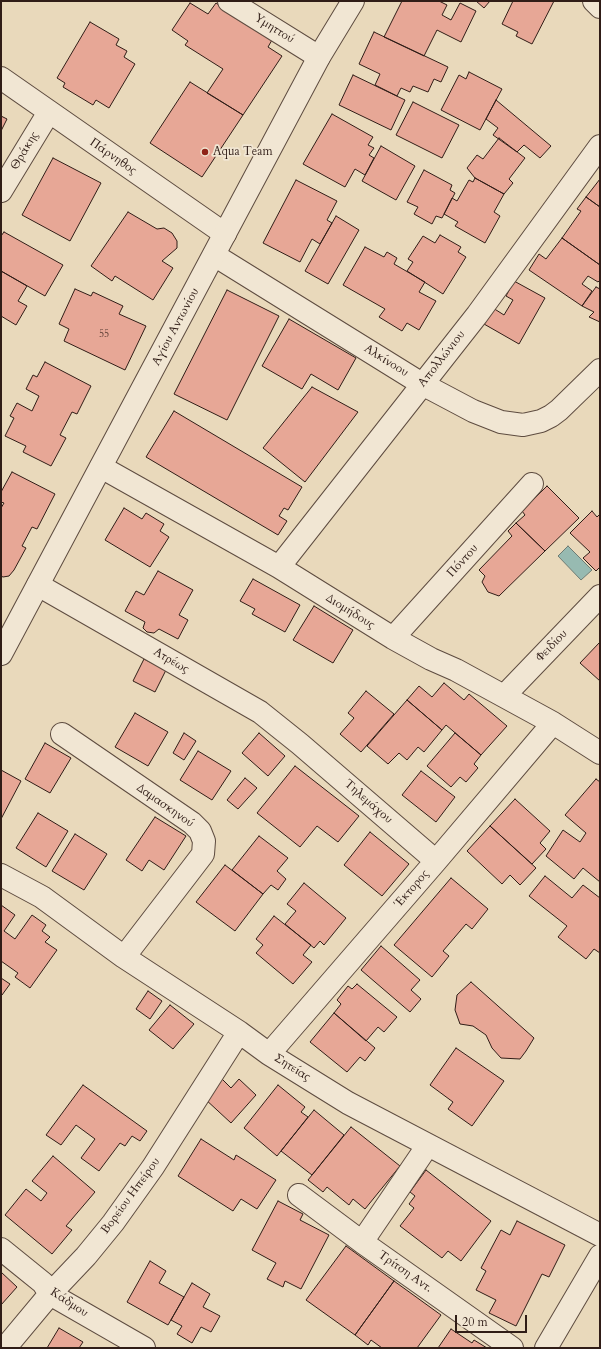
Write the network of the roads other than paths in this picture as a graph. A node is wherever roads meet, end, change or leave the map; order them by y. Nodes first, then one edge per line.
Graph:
1 (229, 1) edge
2 (353, 1) edge
3 (594, 1) edge
4 (600, 7) edge
5 (319, 57) junction
6 (1, 78) edge
7 (49, 112) junction
8 (600, 146) edge
9 (1, 191) edge
10 (225, 234) junction
11 (214, 255) junction
12 (600, 370) edge
13 (422, 384) junction
14 (102, 467) junction
15 (532, 484) dead end
16 (278, 567) junction
17 (38, 585) junction
18 (600, 596) edge
19 (393, 638) junction
20 (1, 654) edge
21 (504, 696) junction
22 (553, 723) junction
23 (62, 734) dead end
24 (300, 744) joint
25 (600, 753) edge
26 (436, 861) junction
27 (1, 875) edge
28 (124, 957) junction
29 (239, 1032) junction
30 (269, 1054) junction
31 (428, 1145) junction
32 (299, 1195) dead end
33 (600, 1235) edge
34 (362, 1242) junction
35 (1, 1249) edge
36 (600, 1256) edge
37 (50, 1294) junction
38 (5, 1348) edge
39 (144, 1348) edge
40 (512, 1348) edge
41 (546, 1348) edge

1 - 5 street, Υμηττού
2 - 5 street, Αγίου Αντωνίου
3 - 4 street
5 - 10 street, Αγίου Αντωνίου
6 - 7 street, Πάρνηθος
7 - 9 street, Θράκης
7 - 10 street, Πάρνηθος
8 - 13 street, Απολλώνιου
10 - 11 street, Αγίου Αντωνίου
11 - 13 street, Αλκίνοου
11 - 14 street, Αγίου Αντωνίου
12 - 13 street, Αλκίνοου
13 - 16 street, Απολλώνιου
14 - 16 street, Διομήδους
14 - 17 street, Αγίου Αντωνίου
15 - 19 street, Πόντου
16 - 19 street, Διομήδους
17 - 20 street, Αγίου Αντωνίου
17 - 24 street, Ατρέως
18 - 21 street, Φειδίου
19 - 21 street, Διομήδους
21 - 22 street, Διομήδους
22 - 25 street, Διομήδους
22 - 26 street, Έκτορος
23 - 28 street, Δαμασκηνού
24 - 26 street, Τηλεμάχου
26 - 30 street, Έκτορος
27 - 28 street, Σητείας
28 - 29 street, Σητείας
29 - 30 street, Σητείας
29 - 37 street, Βορείου Ηπείρου
30 - 31 street, Σητείας
31 - 33 street, Σητείας
31 - 34 street
32 - 34 street, Τρίτση Αντ.
34 - 40 street, Τρίτση Αντ.
35 - 37 street, Κάδμου
36 - 41 street
37 - 38 street, Βορείου Ηπείρου
37 - 39 street, Κάδμου

